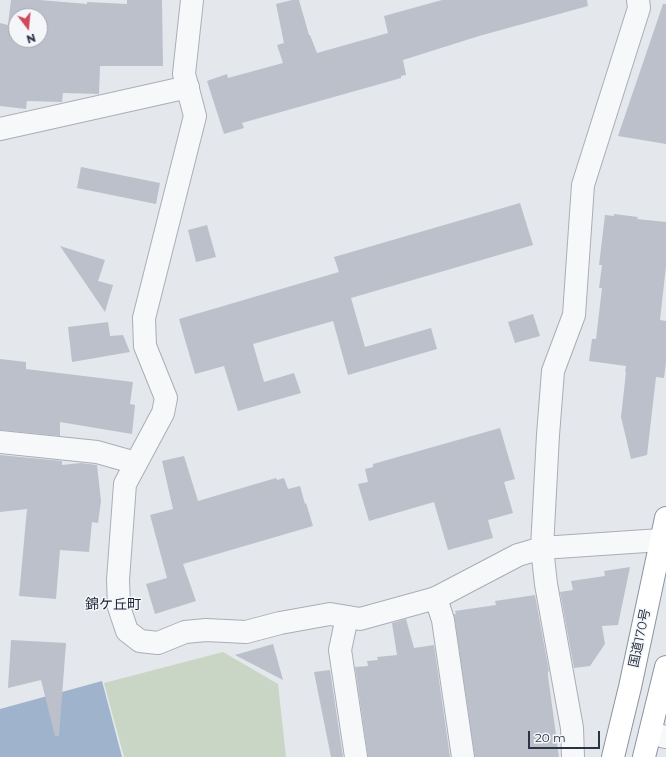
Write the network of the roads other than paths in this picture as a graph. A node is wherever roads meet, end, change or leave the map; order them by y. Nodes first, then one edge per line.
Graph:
1 (192, 0) edge
2 (638, 0) edge
3 (188, 88) junction
4 (0, 129) edge
5 (0, 442) edge
6 (136, 463) junction
7 (666, 518) edge
8 (664, 540) edge
9 (542, 548) junction
10 (436, 598) junction
11 (347, 617) junction
12 (666, 667) edge
13 (658, 735) edge
14 (356, 757) edge
15 (463, 757) edge
16 (573, 757) edge
17 (613, 757) edge
18 (644, 757) edge

1 - 3 street
2 - 9 street
3 - 4 street
3 - 6 street
5 - 6 street
6 - 11 street
7 - 8 highway, 国道170号
8 - 9 street
8 - 17 highway, 国道170号
9 - 10 street
9 - 16 street
10 - 11 street
10 - 15 street
11 - 14 street
12 - 13 highway
13 - 18 highway

